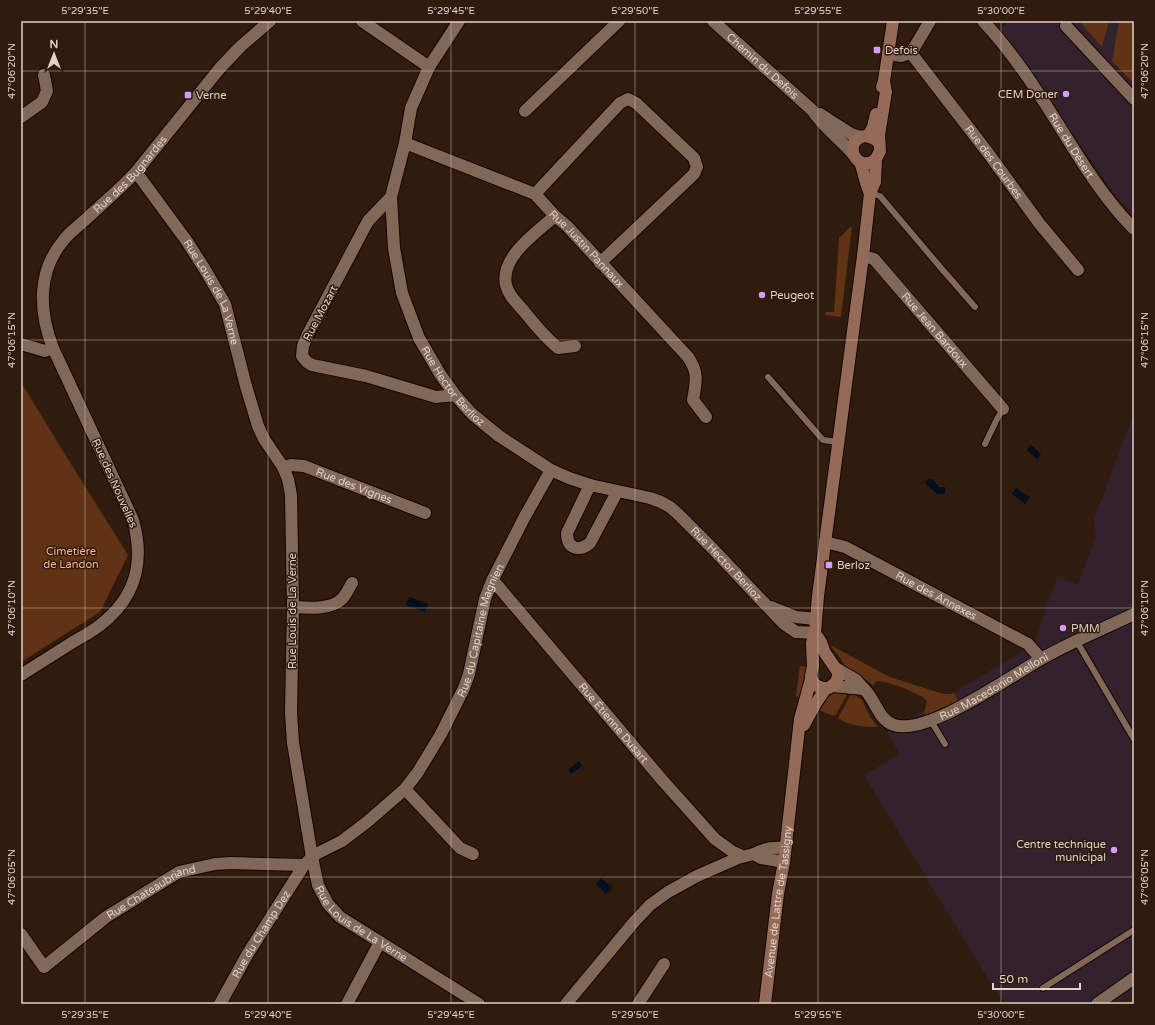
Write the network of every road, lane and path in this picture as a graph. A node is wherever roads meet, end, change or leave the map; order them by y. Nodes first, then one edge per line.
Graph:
1 (270, 21) edge
2 (362, 21) edge
3 (459, 21) edge
4 (619, 21) edge
5 (713, 21) edge
6 (893, 21) edge
7 (930, 21) edge
8 (983, 21) edge
9 (1066, 26) dead end
10 (911, 53) junction
11 (888, 54) junction
12 (429, 67) junction
13 (44, 75) dead end
14 (884, 81) junction
15 (1134, 99) edge
16 (812, 110) junction
17 (525, 111) dead end
18 (21, 117) edge
19 (865, 137) junction
20 (405, 143) junction
21 (879, 144) junction
22 (856, 158) junction
23 (876, 159) junction
24 (136, 172) junction
25 (870, 193) junction
26 (536, 194) junction
27 (391, 197) junction
28 (555, 216) junction
29 (1134, 229) edge
30 (863, 256) junction
31 (600, 263) junction
32 (1078, 270) dead end
33 (975, 307) dead end
34 (21, 344) edge
35 (575, 346) dead end
36 (53, 348) junction
37 (768, 377) dead end
38 (455, 395) junction
39 (1003, 410) joint
40 (706, 417) dead end
41 (838, 442) junction
42 (985, 444) dead end
43 (283, 467) junction
44 (551, 470) junction
45 (590, 485) junction
46 (616, 492) junction
47 (425, 513) dead end
48 (825, 542) junction
49 (492, 581) junction
50 (352, 583) dead end
51 (768, 606) junction
52 (293, 607) junction
53 (1134, 614) edge
54 (816, 619) junction
55 (815, 633) junction
56 (1076, 640) junction
57 (1041, 659) junction
58 (813, 666) junction
59 (834, 666) junction
60 (21, 675) edge
61 (812, 679) junction
62 (830, 687) junction
63 (864, 689) junction
64 (931, 721) junction
65 (799, 735) junction
66 (1134, 739) edge
67 (944, 744) dead end
68 (406, 789) junction
69 (785, 848) junction
70 (473, 854) dead end
71 (748, 855) junction
72 (308, 861) junction
73 (784, 862) junction
74 (1134, 930) edge
75 (21, 934) edge
76 (380, 942) junction
77 (664, 964) dead end
78 (1134, 978) edge
79 (1043, 988) dead end
80 (220, 1004) edge
81 (347, 1004) edge
82 (479, 1004) edge
83 (566, 1004) edge
84 (638, 1004) edge
85 (764, 1004) edge
86 (1097, 1004) edge

1 - 24 street, Rue des Bugnardes
2 - 12 street
3 - 12 street, Rue Hector Berlioz
4 - 17 street
5 - 16 street, Chemin du Defois
6 - 11 main road
7 - 10 street
8 - 29 street, Rue du Désert
9 - 15 street
10 - 11 street
10 - 32 street, Rue des Courbes
11 - 14 main road
12 - 20 street, Rue Hector Berlioz
13 - 18 street
14 - 19 main road
14 - 21 main road
16 - 19 street, Chemin du Defois
16 - 22 street, Chemin du Defois
19 - 21 main road
19 - 22 main road
20 - 26 street, Rue Justin Pannaux
20 - 27 street, Rue Hector Berlioz
21 - 23 main road
22 - 23 main road
22 - 25 main road
23 - 25 main road
24 - 36 street, Rue des Bugnardes
24 - 43 street, Rue Louis de La Verne
25 - 30 main road
25 - 33 lane
26 - 28 street, Rue Justin Pannaux
26 - 31 street
27 - 38 street, Rue Hector Berlioz
27 - 38 street, Rue Mozart
28 - 31 street, Rue Justin Pannaux
28 - 35 street
30 - 39 street, Rue Jean Bardoux
30 - 41 main road
31 - 40 street, Rue Justin Pannaux
34 - 36 street
36 - 60 street, Rue des Nouvelles
37 - 41 lane
38 - 44 street, Rue Hector Berlioz
39 - 42 lane
41 - 48 main road
43 - 47 street, Rue des Vignes
43 - 52 street, Rue Louis de La Verne
44 - 45 street, Rue Hector Berlioz
44 - 49 street, Rue du Capitaine Magnien
45 - 46 street, Rue Hector Berlioz
45 - 46 street
46 - 51 street, Rue Hector Berlioz
48 - 54 main road
48 - 57 street, Rue des Annexes
49 - 68 street, Rue du Capitaine Magnien
49 - 71 street, Rue Étienne Dusart
50 - 52 street
51 - 54 street, Rue Hector Berlioz
51 - 55 street, Rue Hector Berlioz
52 - 72 street, Rue Louis de La Verne
53 - 56 street, Rue Macedonio Melloni
54 - 55 main road
55 - 58 main road
55 - 59 main road
56 - 57 street, Rue Macedonio Melloni
56 - 66 lane
57 - 64 street, Rue Macedonio Melloni
58 - 59 main road
58 - 61 main road
59 - 62 main road
59 - 63 street, Rue Macedonio Melloni
61 - 62 main road
61 - 65 main road, Avenue de Lattre de Tassigny
62 - 63 street
62 - 65 main road
63 - 64 street, Rue Macedonio Melloni
64 - 67 lane
65 - 69 main road, Avenue de Lattre de Tassigny
68 - 70 street
68 - 72 street, Rue du Capitaine Magnien
69 - 71 street
69 - 73 main road, Avenue de Lattre de Tassigny
71 - 73 street, Rue Étienne Dusart
71 - 83 street
72 - 75 street, Rue Chateaubriand
72 - 76 street, Rue Louis de La Verne
72 - 80 street, Rue du Champ Dez
73 - 85 main road, Avenue de Lattre de Tassigny
74 - 79 lane
76 - 81 street
76 - 82 street, Rue Louis de La Verne
77 - 84 street
78 - 86 street

